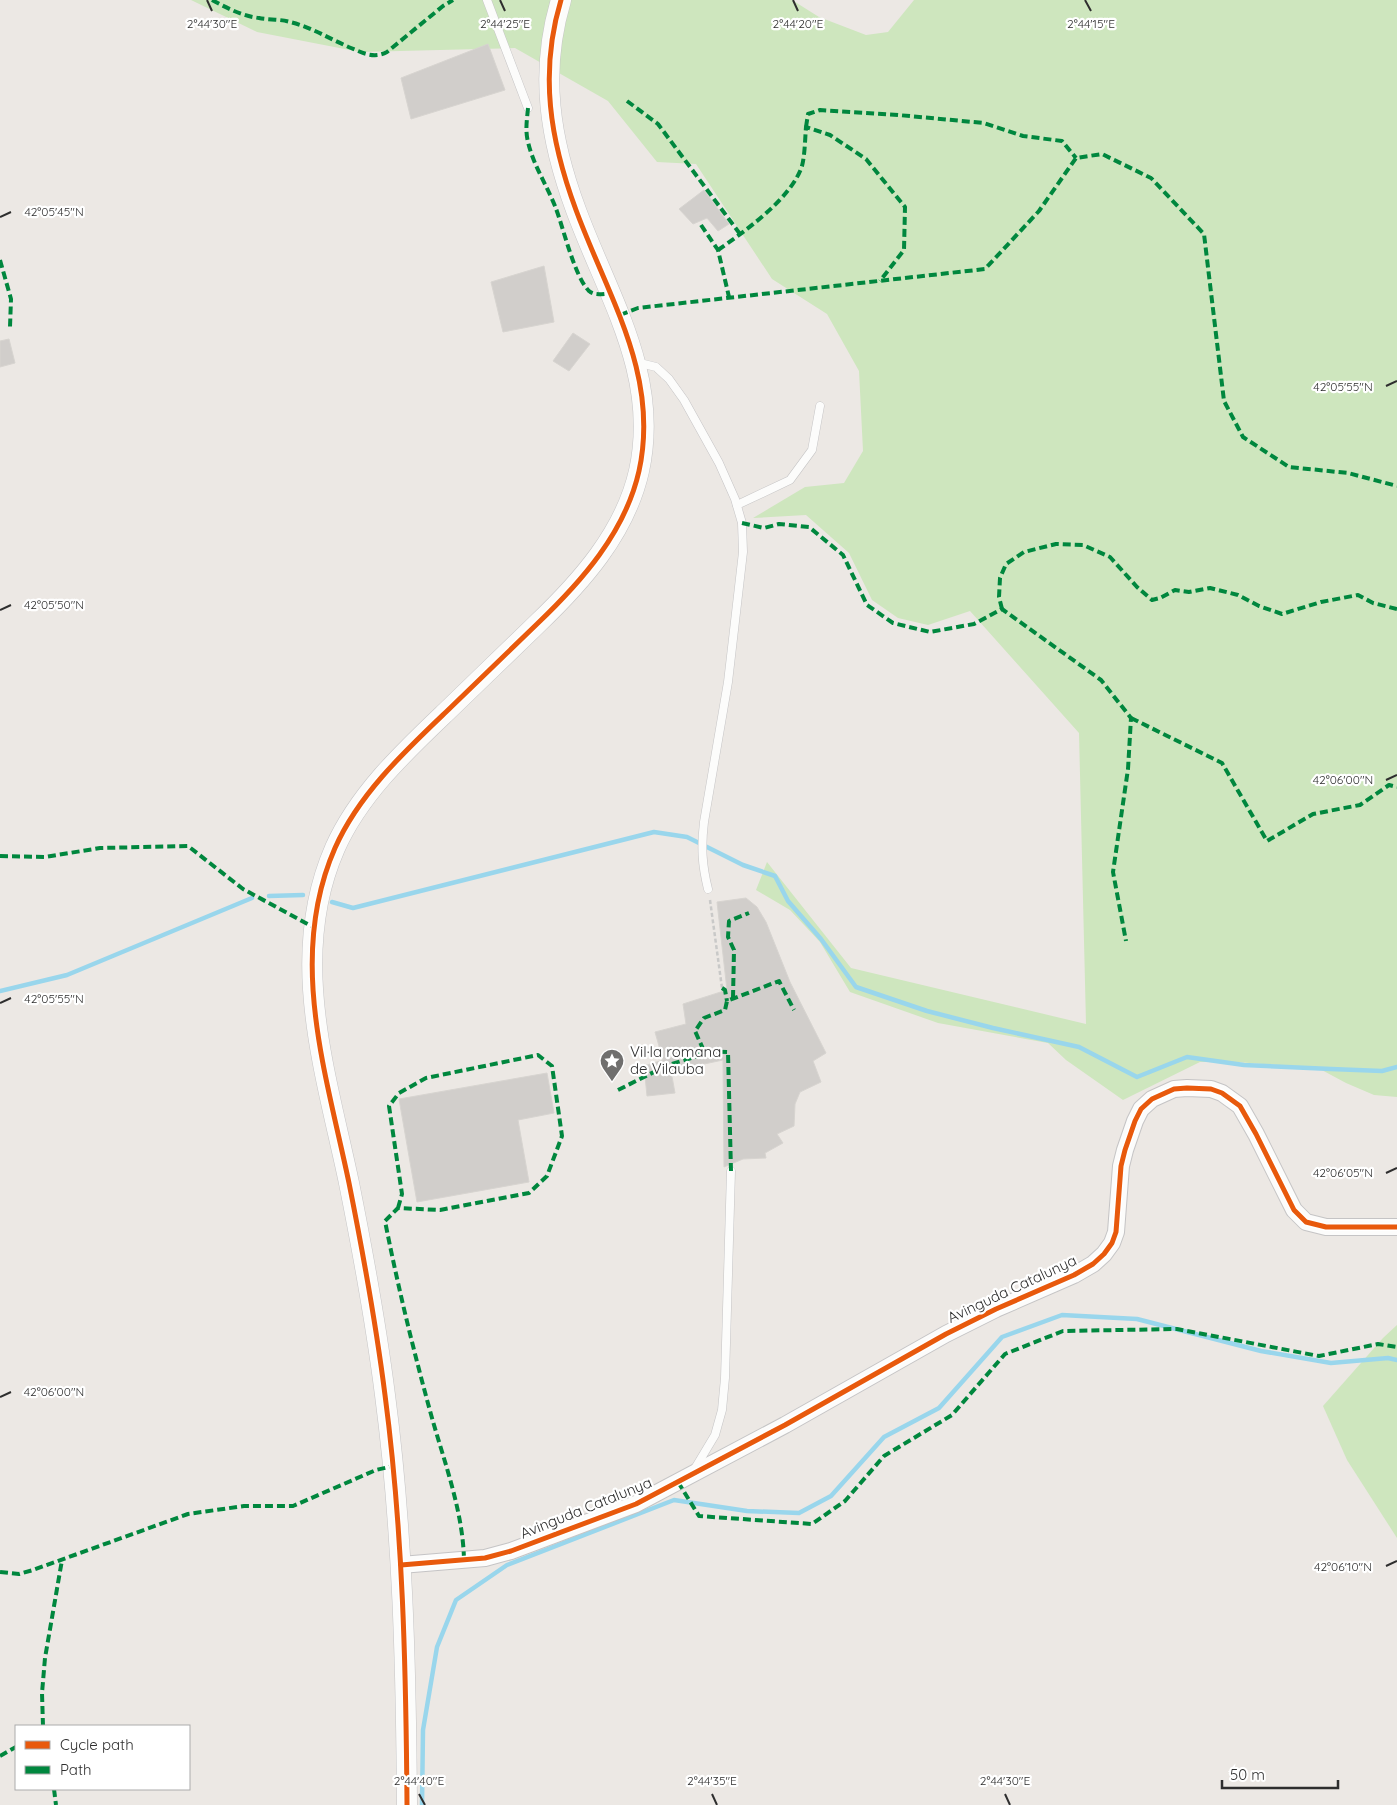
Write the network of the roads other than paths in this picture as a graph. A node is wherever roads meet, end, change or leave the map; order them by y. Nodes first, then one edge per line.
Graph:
1 (487, 0) edge
2 (561, 0) edge
3 (528, 108) dead end
4 (635, 362) junction
5 (820, 406) dead end
6 (737, 505) junction
7 (708, 889) road end
8 (731, 1171) dead end
9 (1397, 1227) edge
10 (692, 1474) junction
11 (401, 1565) junction
12 (407, 1805) edge

1 - 3 lane
2 - 4 street
4 - 6 lane
4 - 11 street
5 - 6 lane
6 - 7 lane
8 - 10 lane
9 - 10 street, Avinguda Catalunya
10 - 11 street, Avinguda Catalunya
11 - 12 street

